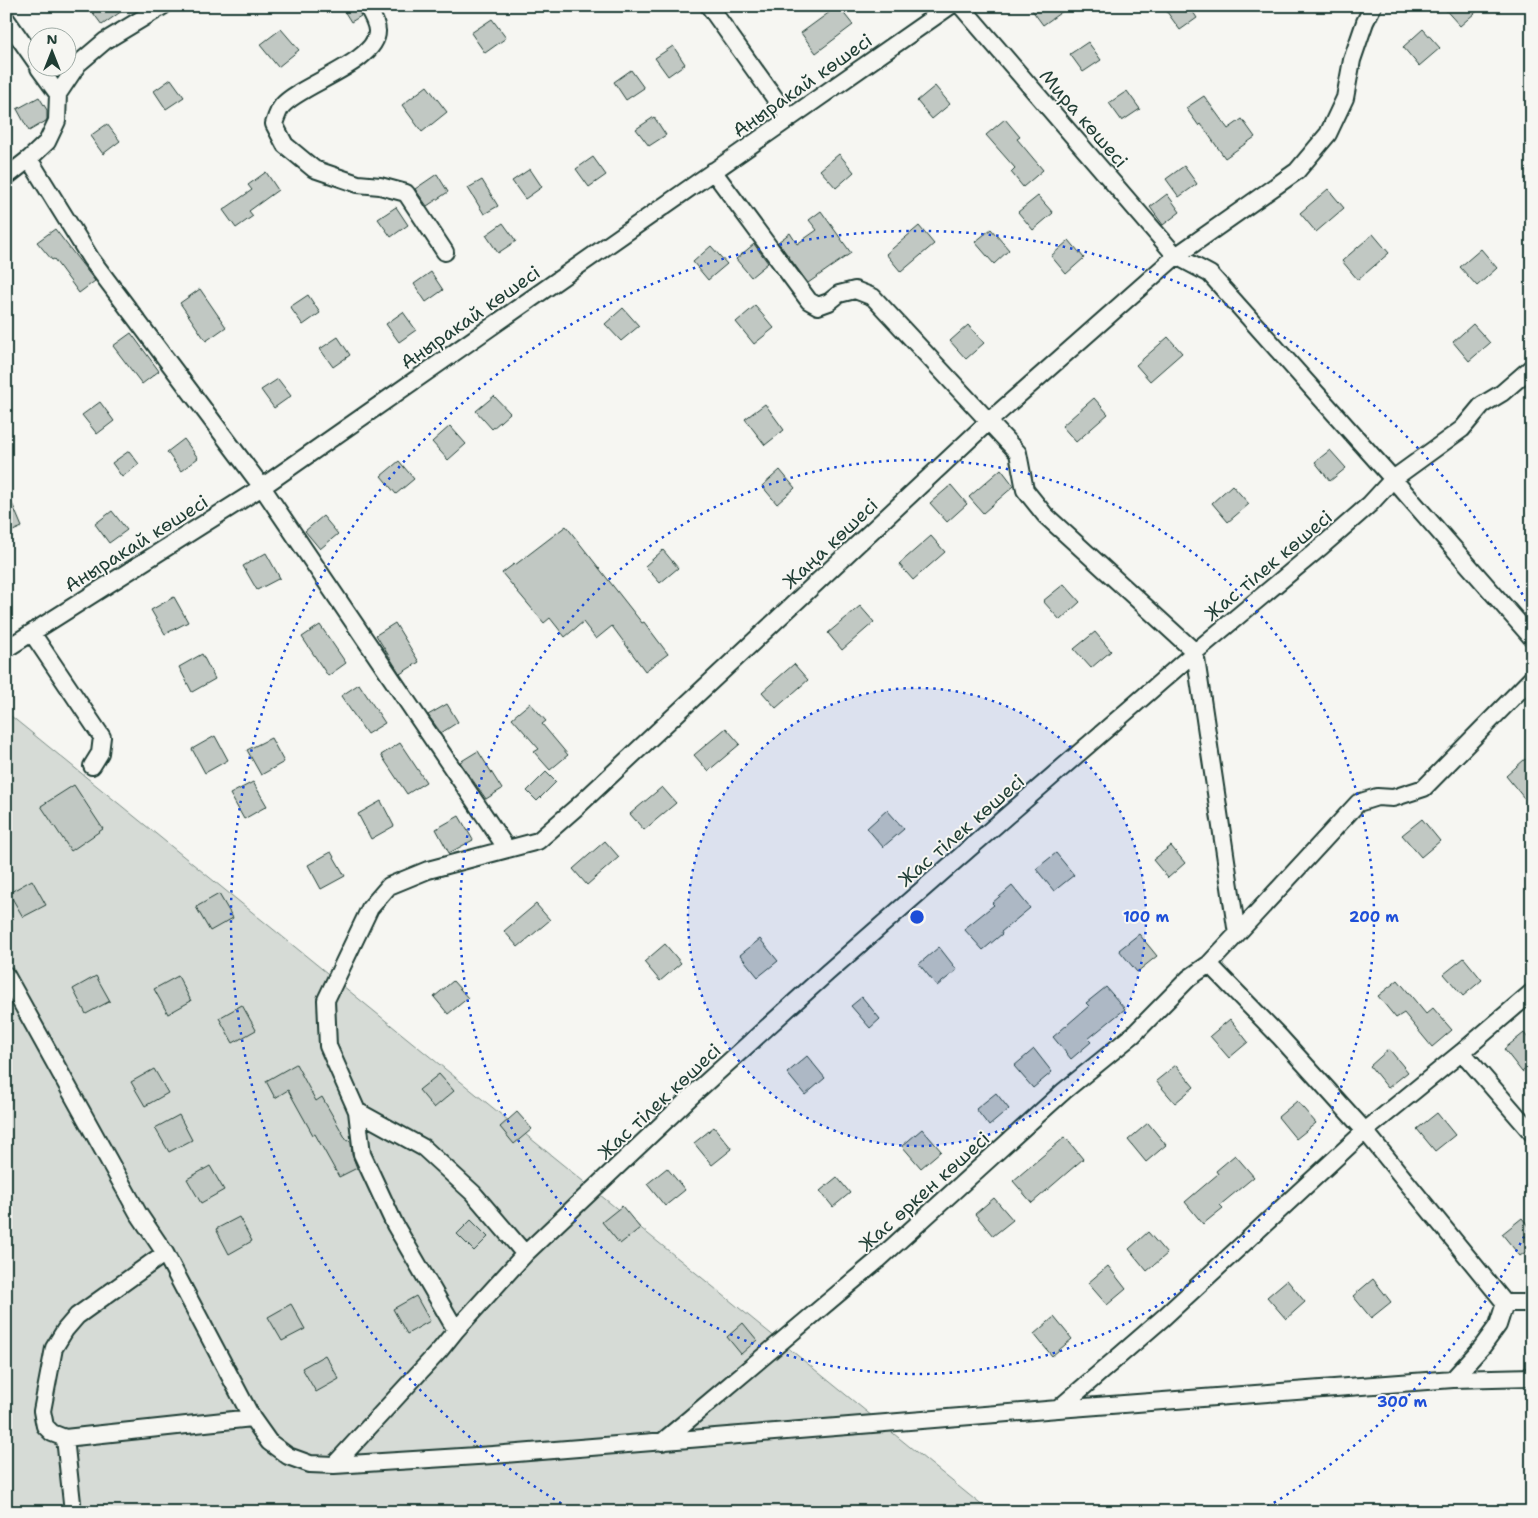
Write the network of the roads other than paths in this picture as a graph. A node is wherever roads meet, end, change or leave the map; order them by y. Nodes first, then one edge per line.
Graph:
1 (163, 6) edge
2 (367, 6) edge
3 (708, 6) edge
4 (950, 6) edge
5 (961, 6) edge
6 (1373, 6) edge
7 (6, 19) edge
8 (28, 51) edge
9 (47, 78) edge
10 (58, 94) junction
11 (789, 118) junction
12 (29, 159) junction
13 (713, 171) junction
14 (6, 177) edge
15 (445, 252) dead end
16 (1176, 256) junction
17 (1532, 367) edge
18 (988, 422) junction
19 (1393, 479) junction
20 (262, 487) junction
21 (32, 633) junction
22 (1532, 638) edge
23 (6, 649) edge
24 (1195, 652) junction
25 (1532, 678) edge
26 (92, 766) dead end
27 (506, 849) junction
28 (1237, 934) junction
29 (1209, 964) junction
30 (6, 976) edge
31 (1532, 992) edge
32 (1462, 1052) junction
33 (357, 1111) junction
34 (1365, 1131) junction
35 (1532, 1133) edge
36 (165, 1253) junction
37 (525, 1254) junction
38 (1532, 1299) edge
39 (1505, 1303) junction
40 (456, 1330) junction
41 (1532, 1377) edge
42 (1453, 1380) junction
43 (1058, 1410) junction
44 (252, 1418) junction
45 (64, 1438) junction
46 (662, 1442) junction
47 (334, 1465) junction
48 (73, 1512) edge

1 - 10 street
2 - 15 street
3 - 11 street
4 - 11 street, Аныракай көшесі
5 - 16 street, Мира көшесі
6 - 16 street, Жаңа көшесі
7 - 8 street
9 - 10 street
10 - 12 street
11 - 13 street, Аныракай көшесі
12 - 14 street
12 - 20 street
13 - 18 street
13 - 20 street, Аныракай көшесі
16 - 18 street, Жаңа көшесі
16 - 19 street
17 - 19 street, Жас тілек көшесі
18 - 24 street
18 - 27 street, Жаңа көшесі
19 - 22 street
19 - 24 street, Жас тілек көшесі
20 - 21 street, Аныракай көшесі
20 - 27 street
21 - 23 street, Аныракай көшесі
21 - 26 street
24 - 28 street
24 - 37 street, Жас тілек көшесі
25 - 28 street, Жас өркен көшесі
27 - 33 street, Жаңа көшесі
28 - 29 street, Жас өркен көшесі
29 - 34 street
29 - 46 street, Жас өркен көшесі
30 - 36 street
31 - 32 street
32 - 34 street
32 - 35 street
33 - 37 street
33 - 40 street, Жаңа көшесі
34 - 39 street
34 - 43 street
36 - 44 street
36 - 45 street
37 - 40 street, Жас тілек көшесі
38 - 39 street
39 - 42 street
40 - 47 street, Жас тілек көшесі
41 - 42 street
42 - 43 street
43 - 46 street
44 - 45 street
44 - 47 street
45 - 48 street
46 - 47 street

